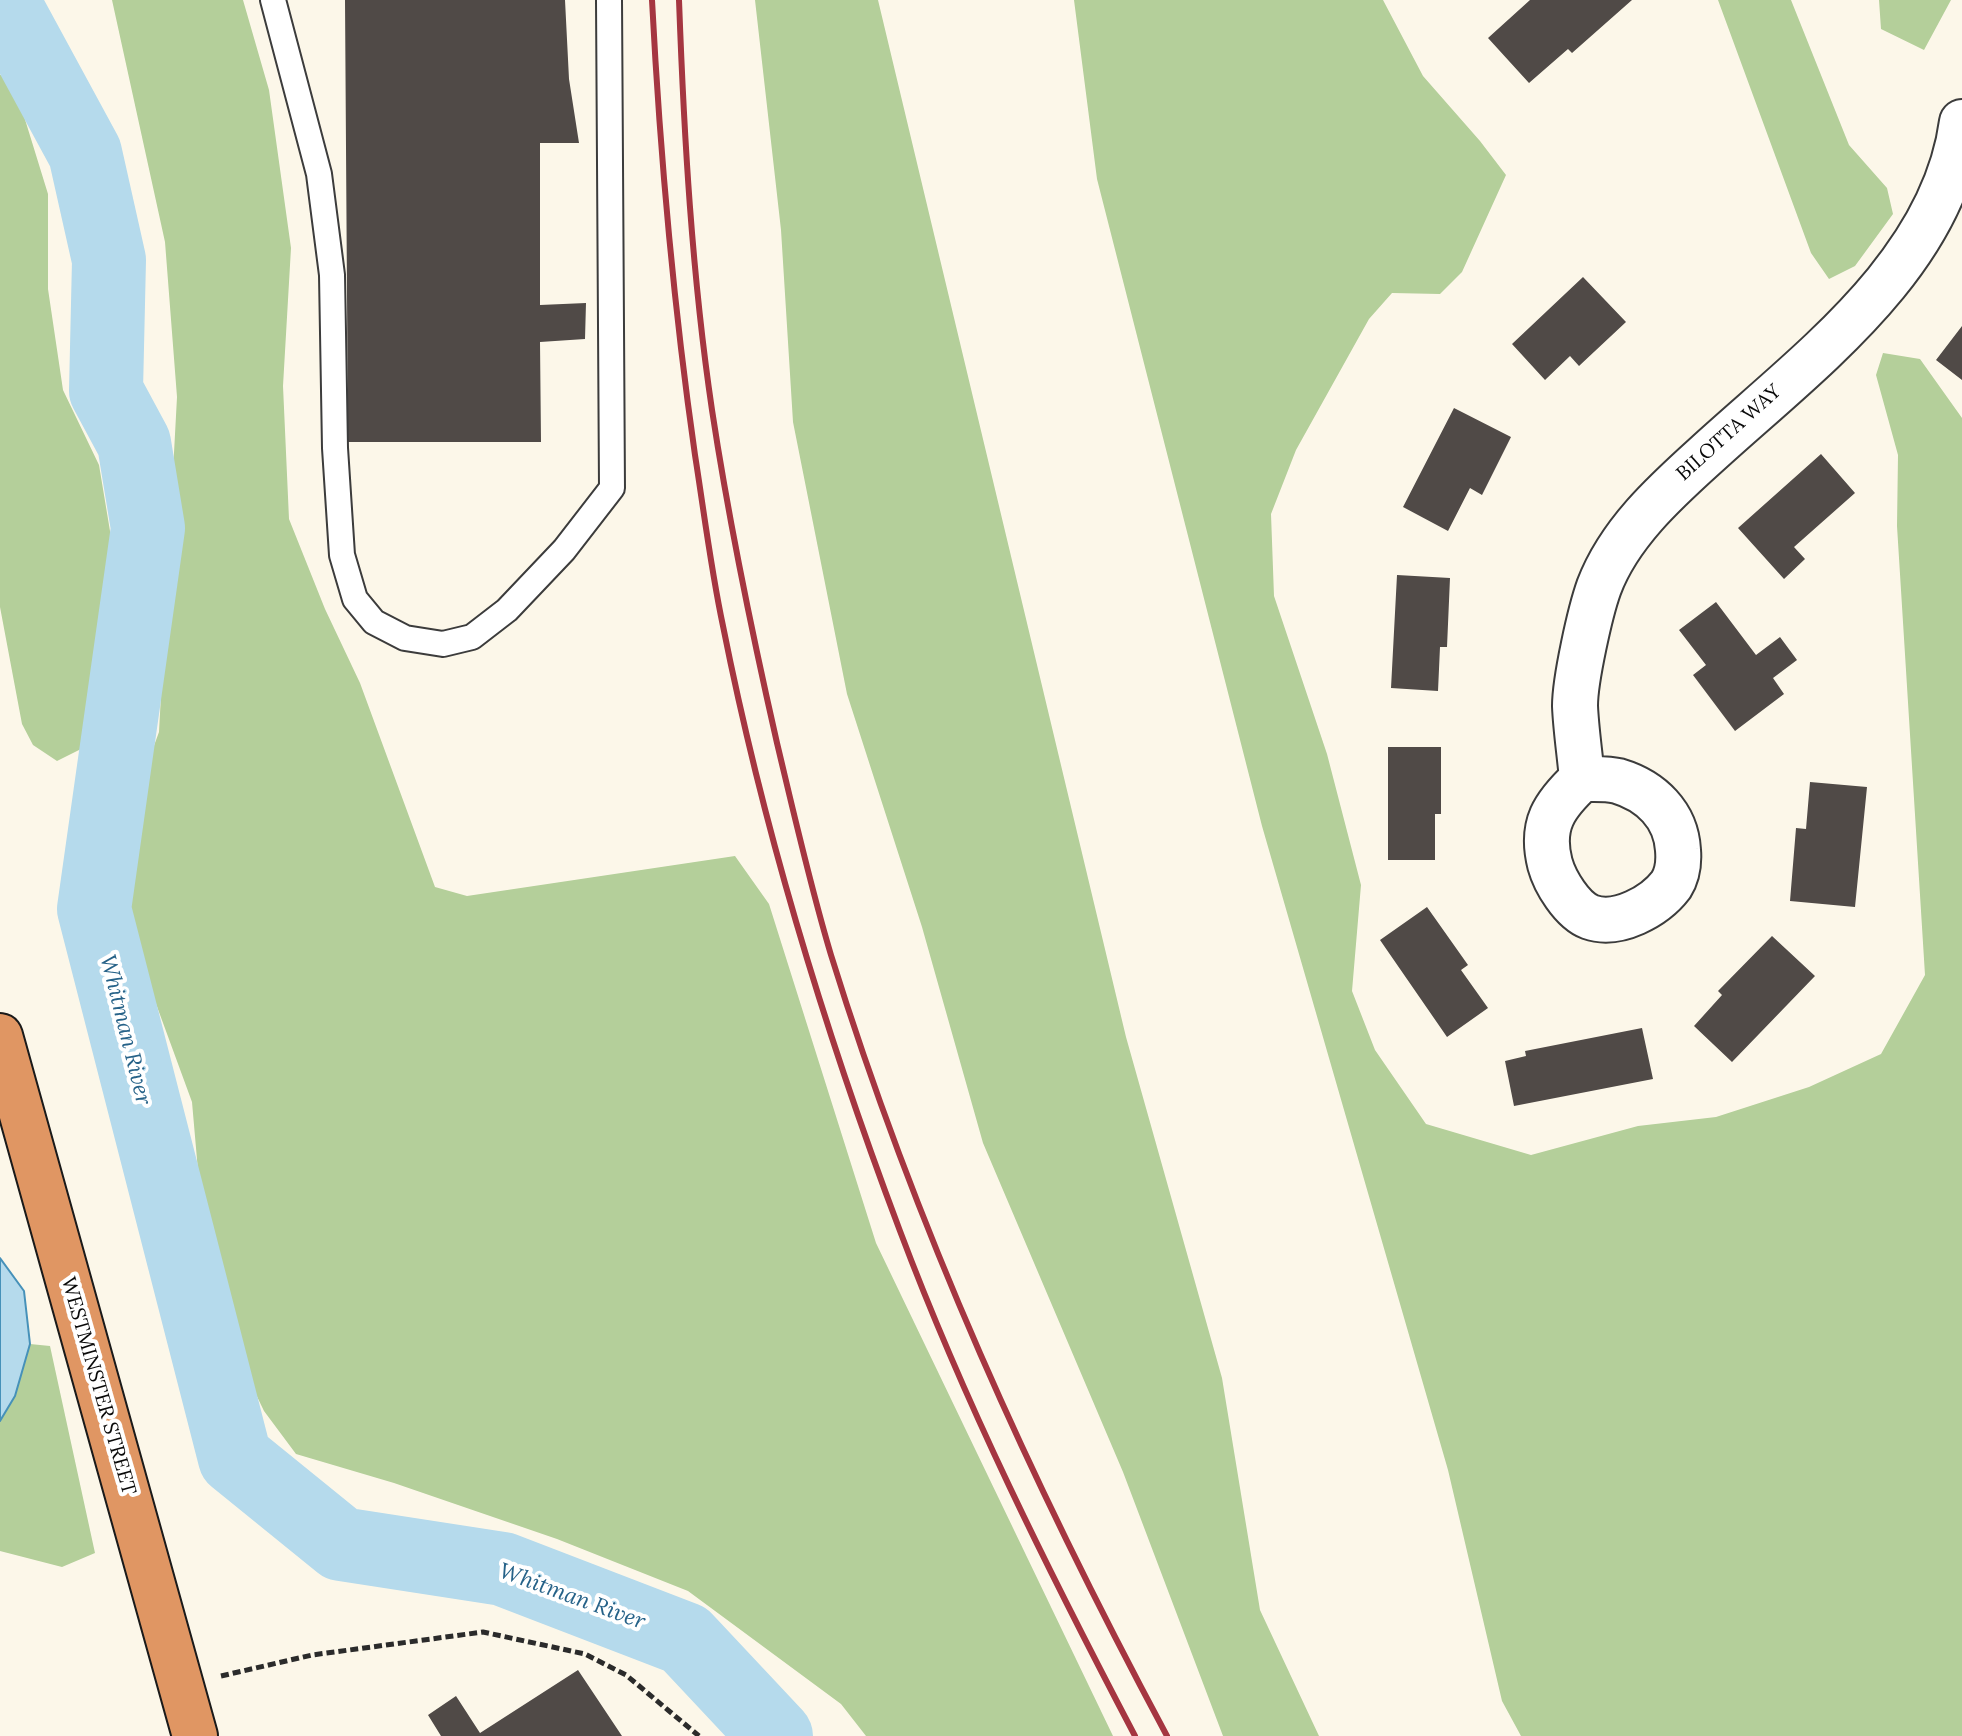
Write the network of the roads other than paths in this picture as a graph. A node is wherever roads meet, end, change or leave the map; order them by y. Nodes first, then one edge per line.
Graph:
1 (273, 0) edge
2 (609, 0) edge
3 (1962, 122) edge
4 (1582, 779) dead end
5 (0, 1036) edge
6 (195, 1736) edge

1 - 2 lane
3 - 4 street, BILOTTA WAY
5 - 6 highway, WESTMINSTER STREET

